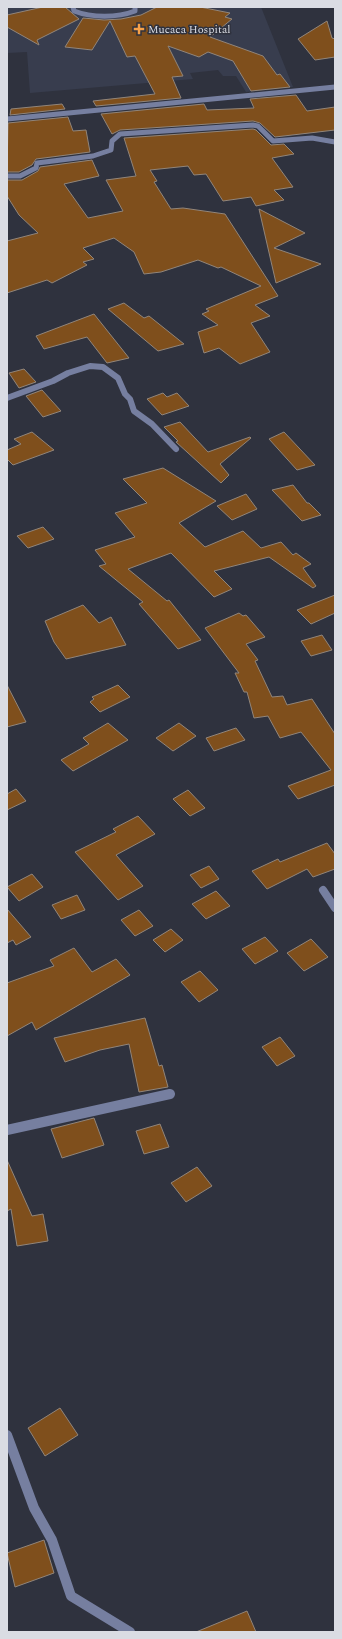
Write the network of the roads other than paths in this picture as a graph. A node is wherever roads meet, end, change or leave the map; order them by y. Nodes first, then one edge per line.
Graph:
1 (73, 7) edge
2 (135, 7) edge
3 (335, 86) edge
4 (7, 119) edge
5 (335, 142) edge
6 (7, 176) edge
7 (7, 398) edge
8 (176, 449) dead end
9 (323, 890) dead end
10 (335, 908) edge
11 (170, 1094) dead end
12 (7, 1130) edge
13 (7, 1435) edge
14 (130, 1632) edge

1 - 2 street
3 - 4 street
5 - 6 street
7 - 8 street
9 - 10 street
11 - 12 street
13 - 14 street

